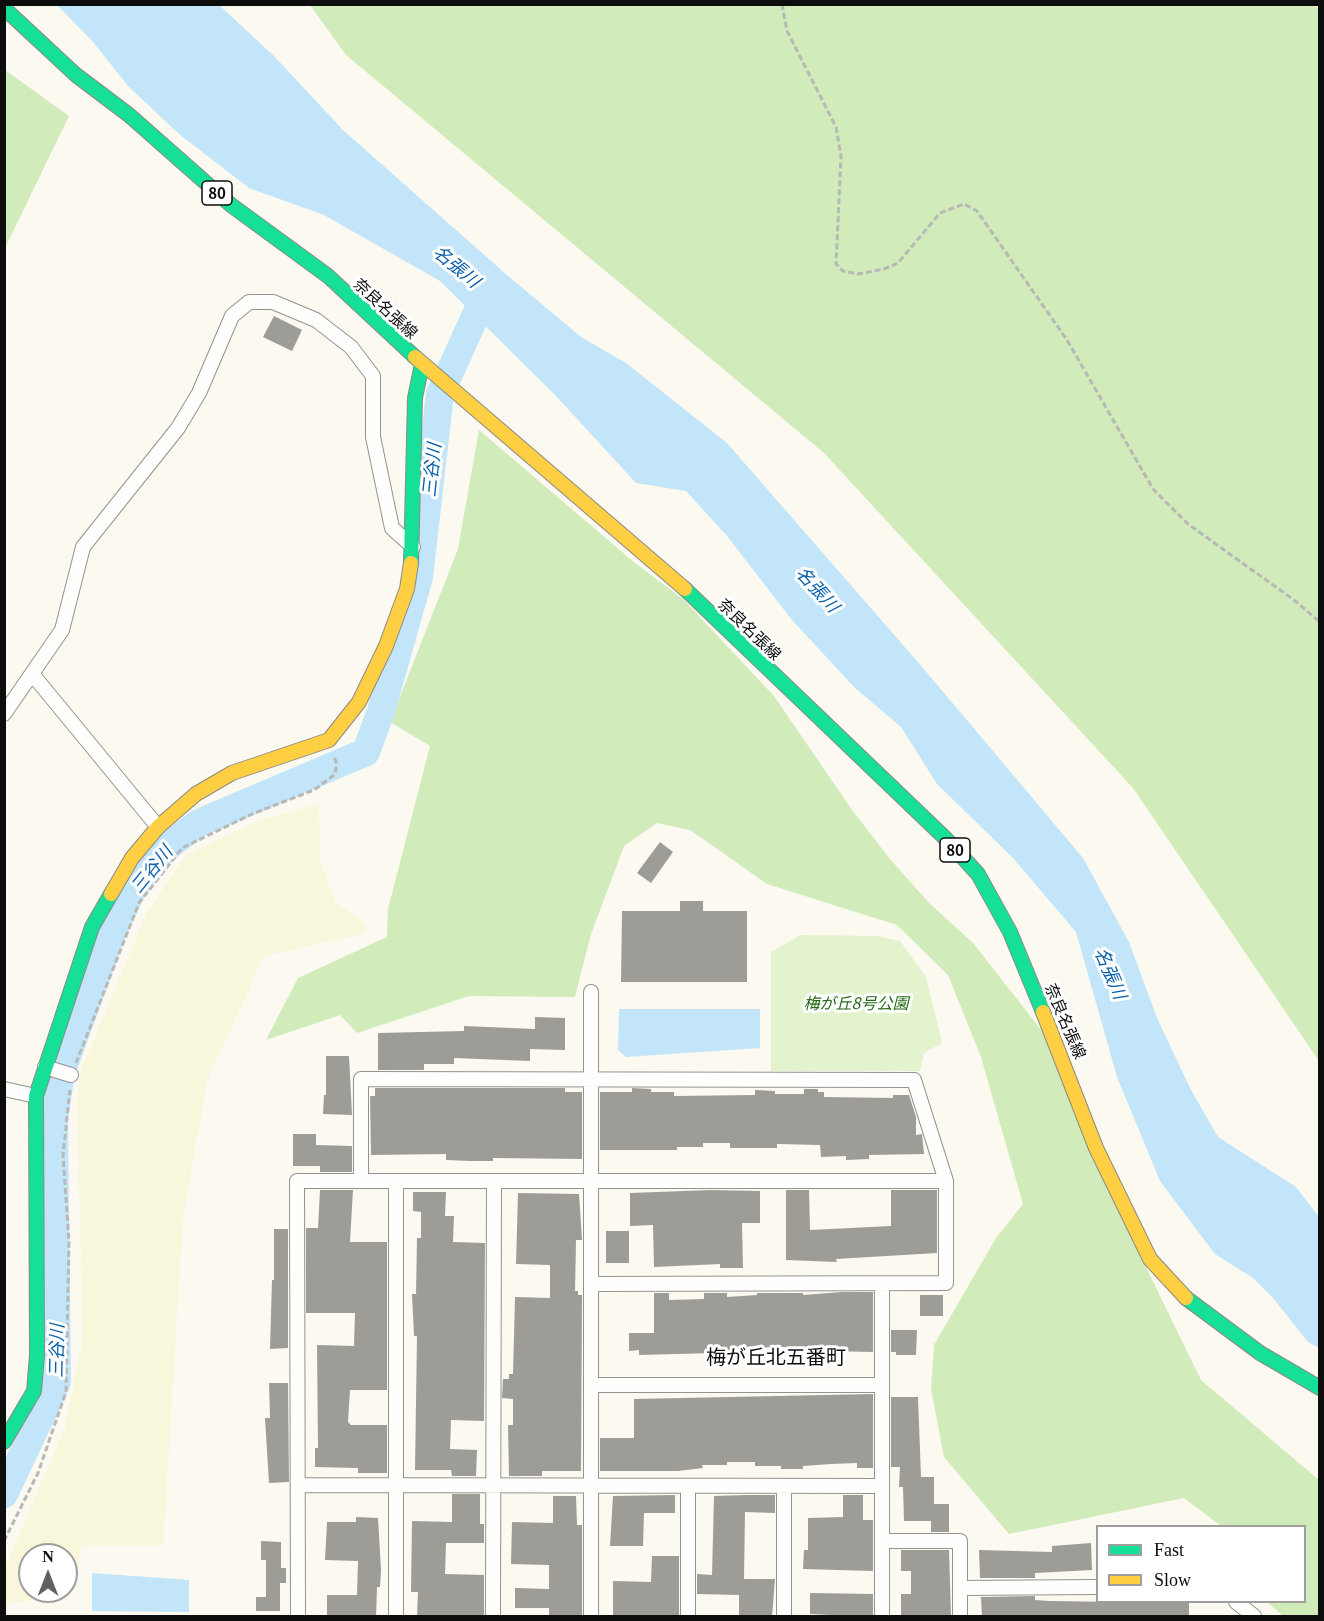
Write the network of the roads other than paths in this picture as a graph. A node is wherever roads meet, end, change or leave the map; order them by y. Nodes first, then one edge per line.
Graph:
1 (4, 8) edge
2 (422, 364) junction
3 (413, 547) junction
4 (33, 675) junction
5 (4, 714) edge
6 (158, 826) junction
7 (591, 992) dead end
8 (45, 1067) junction
9 (69, 1074) road end
10 (591, 1079) junction
11 (4, 1089) edge
12 (36, 1096) junction
13 (361, 1181) junction
14 (396, 1181) junction
15 (494, 1181) junction
16 (946, 1181) junction
17 (591, 1182) junction
18 (591, 1284) junction
19 (882, 1284) junction
20 (591, 1385) junction
21 (881, 1385) junction
22 (1320, 1388) edge
23 (4, 1442) edge
24 (298, 1485) junction
25 (784, 1486) junction
26 (882, 1486) junction
27 (396, 1487) junction
28 (493, 1487) junction
29 (591, 1487) junction
30 (688, 1487) junction
31 (882, 1540) junction
32 (1096, 1587) edge
33 (960, 1588) junction
34 (1237, 1603) edge
35 (298, 1617) edge
36 (396, 1617) edge
37 (493, 1617) edge
38 (591, 1617) edge
39 (688, 1617) edge
40 (784, 1617) edge
41 (882, 1617) edge
42 (960, 1617) edge
43 (1254, 1617) edge

1 - 2 main road, 奈良名張線 / 80
2 - 3 main road
2 - 22 main road, 奈良名張線 / 80
3 - 4 street
3 - 6 main road
4 - 5 street
4 - 6 street
6 - 8 main road
7 - 10 street
8 - 9 street
8 - 12 main road
10 - 13 street
10 - 16 street
10 - 17 street
11 - 12 street
12 - 23 main road
13 - 14 street
13 - 24 street
14 - 15 street
14 - 27 street
15 - 17 street
15 - 28 street
16 - 17 street
16 - 19 street
17 - 18 street
18 - 19 street
18 - 20 street
19 - 21 street
20 - 21 street
20 - 29 street
21 - 26 street
24 - 27 street
24 - 35 street
25 - 26 street
25 - 30 street
25 - 40 street
26 - 31 street
27 - 28 street
27 - 36 street
28 - 29 street
28 - 37 street
29 - 30 street
29 - 38 street
30 - 39 street
31 - 33 street
31 - 41 street
32 - 33 street
33 - 42 street
34 - 43 street

